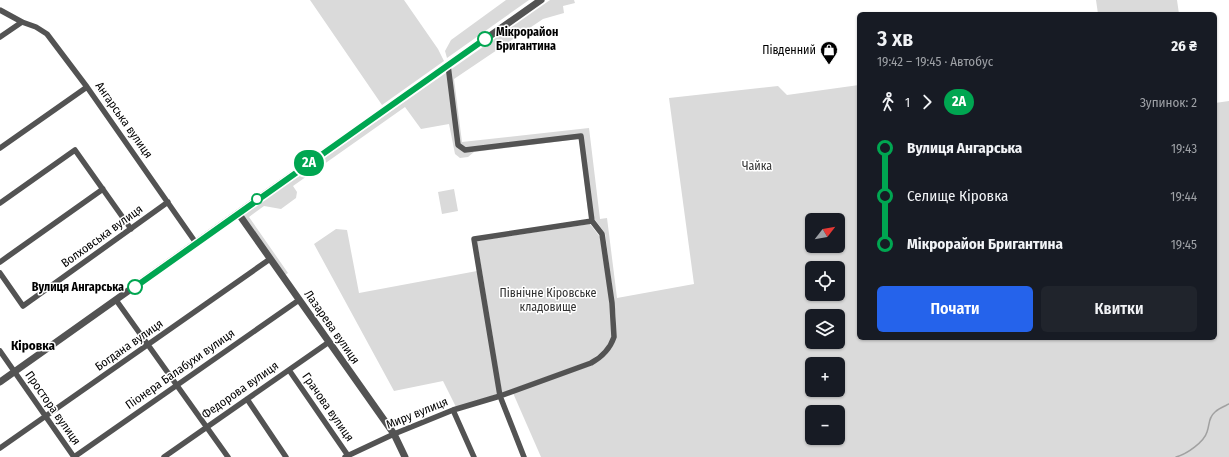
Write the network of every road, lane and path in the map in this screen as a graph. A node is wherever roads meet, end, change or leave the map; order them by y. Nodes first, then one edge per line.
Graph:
1 (541, 0) edge
2 (0, 10) edge
3 (22, 22) junction
4 (0, 37) edge
5 (448, 65) junction
6 (87, 87) junction
7 (0, 148) edge
8 (103, 189) junction
9 (168, 202) junction
10 (0, 203) edge
11 (238, 213) junction
12 (592, 221) junction
13 (131, 229) junction
14 (196, 243) junction
15 (270, 259) junction
16 (0, 262) edge
17 (0, 273) edge
18 (116, 300) junction
19 (299, 300) junction
20 (329, 342) junction
21 (148, 345) junction
22 (0, 351) edge
23 (289, 370) junction
24 (14, 372) junction
25 (0, 382) edge
26 (177, 385) junction
27 (500, 396) junction
28 (247, 399) junction
29 (453, 410) junction
30 (46, 416) junction
31 (206, 427) junction
32 (394, 434) junction
33 (0, 448) edge
34 (347, 456) edge
35 (74, 457) edge
36 (164, 457) edge
37 (228, 457) edge
38 (286, 457) edge
39 (405, 457) edge
40 (474, 457) edge
41 (524, 457) edge

1 - 5 street
2 - 3 street, Ангарська вулиця
3 - 4 street
3 - 6 street, Ангарська вулиця
5 - 11 street
5 - 12 street
6 - 7 street
6 - 9 street, Ангарська вулиця
8 - 10 street
8 - 13 street
8 - 16 street
9 - 13 street, Волховська вулиця
9 - 14 street, Ангарська вулиця
11 - 14 street
11 - 15 street, Лазарева вулиця
12 - 27 street, Миру вулиця
12 - 27 street
13 - 17 street, Волховська вулиця
14 - 18 street
15 - 19 street, Лазарева вулиця
15 - 21 street, Богдана вулиця
18 - 21 street
18 - 24 street
19 - 20 street, Лазарева вулиця
19 - 26 street, Піонера Балабухи вулиця
20 - 23 street, Федорова вулиця
20 - 32 street, Лазарева вулиця
21 - 26 street
21 - 30 street, Богдана вулиця
22 - 24 street, Простора вулиця
23 - 28 street, Федорова вулиця
23 - 34 street, Грачова вулиця
24 - 25 street
24 - 30 street, Простора вулиця
26 - 31 street
26 - 35 street, Піонера Балабухи вулиця
27 - 29 street, Миру вулиця
27 - 41 street
28 - 31 street, Федорова вулиця
28 - 38 street
29 - 32 street, Миру вулиця
29 - 40 street
30 - 33 street, Богдана вулиця
30 - 35 street, Простора вулиця
31 - 36 street, Федорова вулиця
31 - 37 street
32 - 34 street, Миру вулиця
32 - 39 street, Лазарева вулиця

